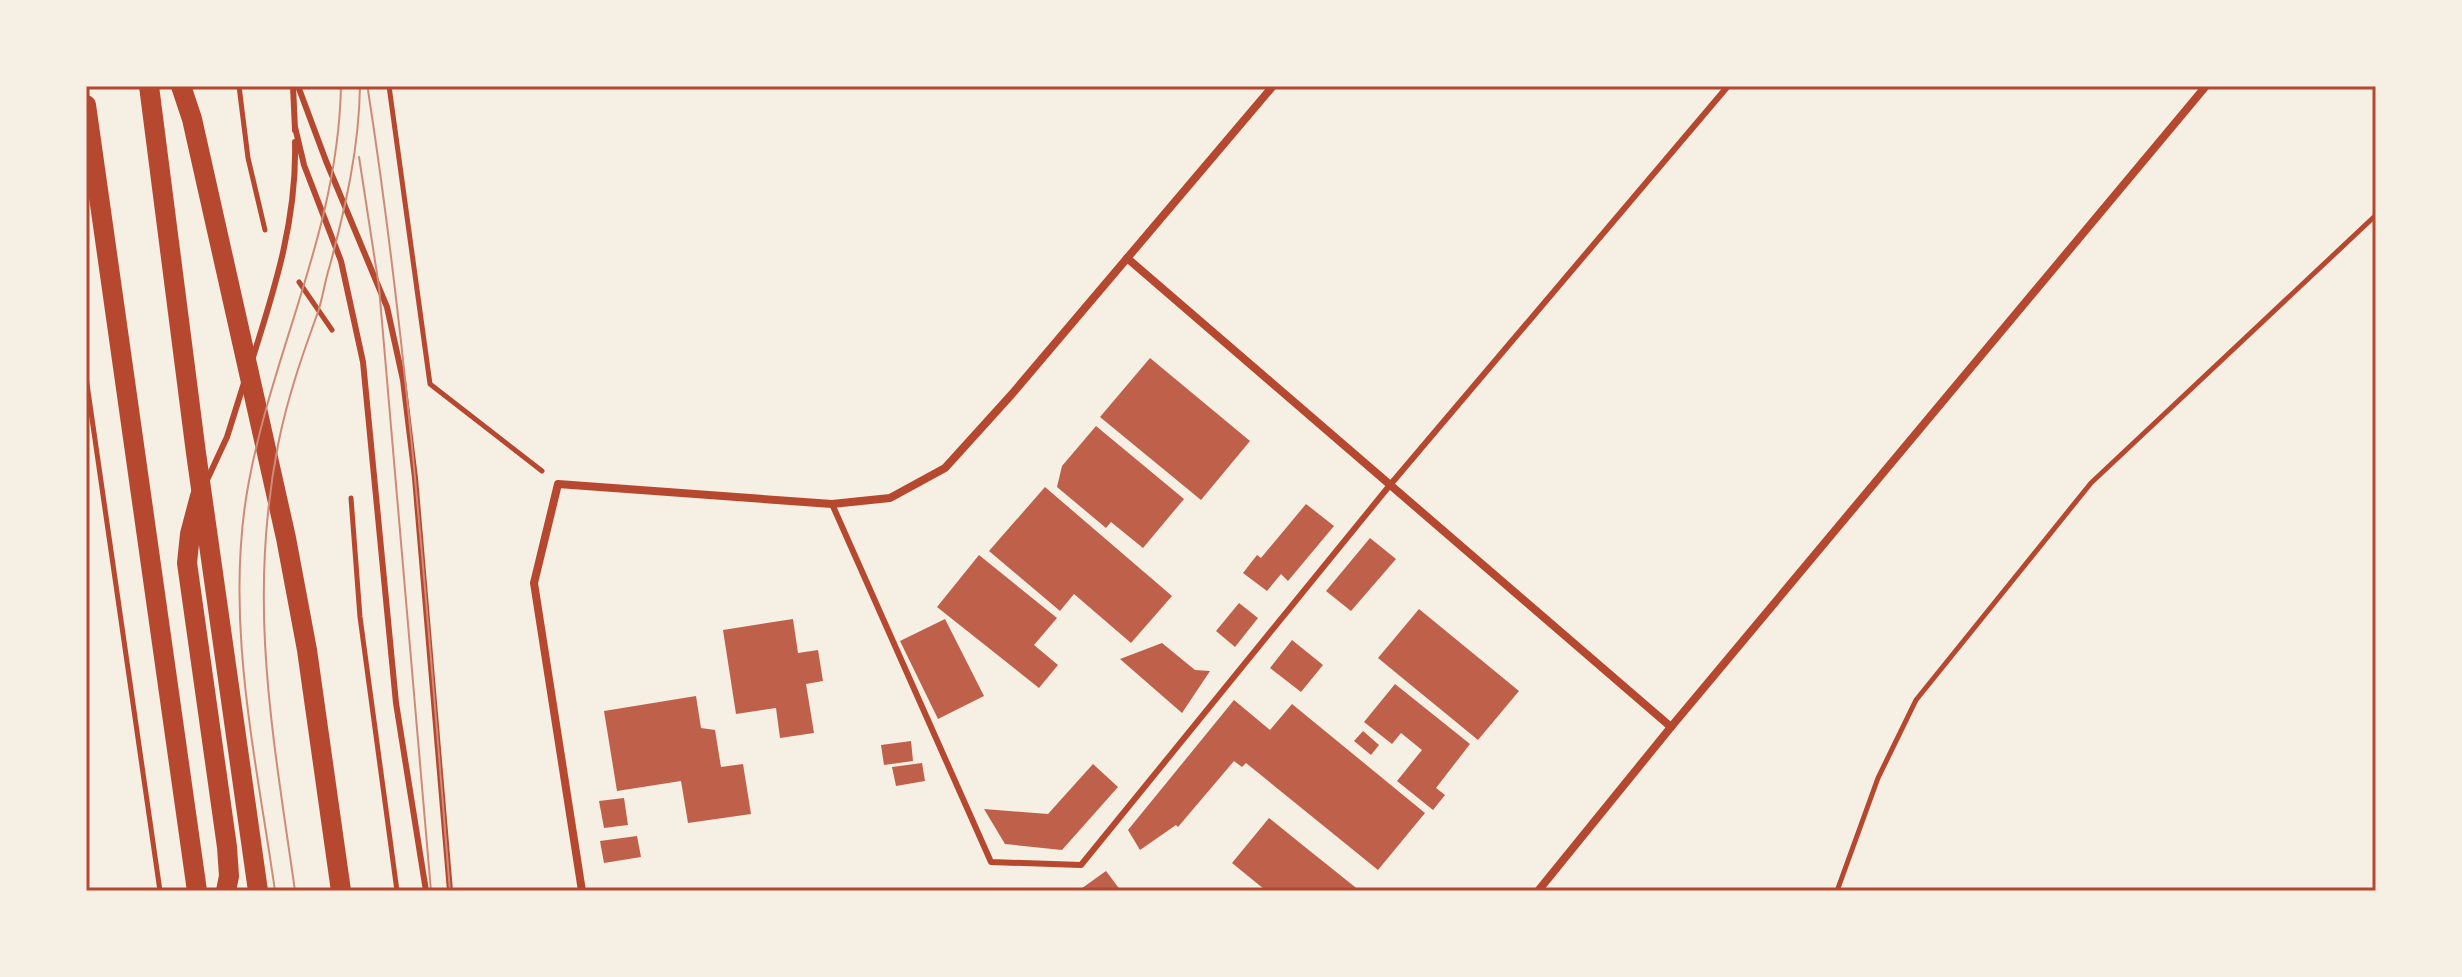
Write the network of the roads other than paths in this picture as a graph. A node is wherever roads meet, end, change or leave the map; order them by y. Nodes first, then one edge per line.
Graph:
1 (149, 86) edge
2 (181, 86) edge
3 (296, 86) edge
4 (1273, 86) edge
5 (1728, 86) edge
6 (2206, 86) edge
7 (86, 105) edge
8 (295, 127) junction
9 (1127, 258) junction
10 (248, 372) junction
11 (1390, 485) junction
12 (202, 491) junction
13 (832, 504) junction
14 (1671, 727) junction
15 (197, 891) edge
16 (226, 891) edge
17 (258, 891) edge
18 (341, 891) edge
19 (426, 891) edge
20 (450, 891) edge
21 (582, 891) edge
22 (1538, 891) edge

1 - 12 main road
2 - 10 main road
3 - 8 lane
3 - 20 lane
4 - 9 street
5 - 11 lane
6 - 14 street
7 - 15 main road
8 - 10 lane
8 - 19 lane
9 - 11 street
9 - 13 street
10 - 12 lane
10 - 18 main road
11 - 13 lane
11 - 14 street
12 - 16 main road
12 - 17 main road
13 - 21 street
14 - 22 street

